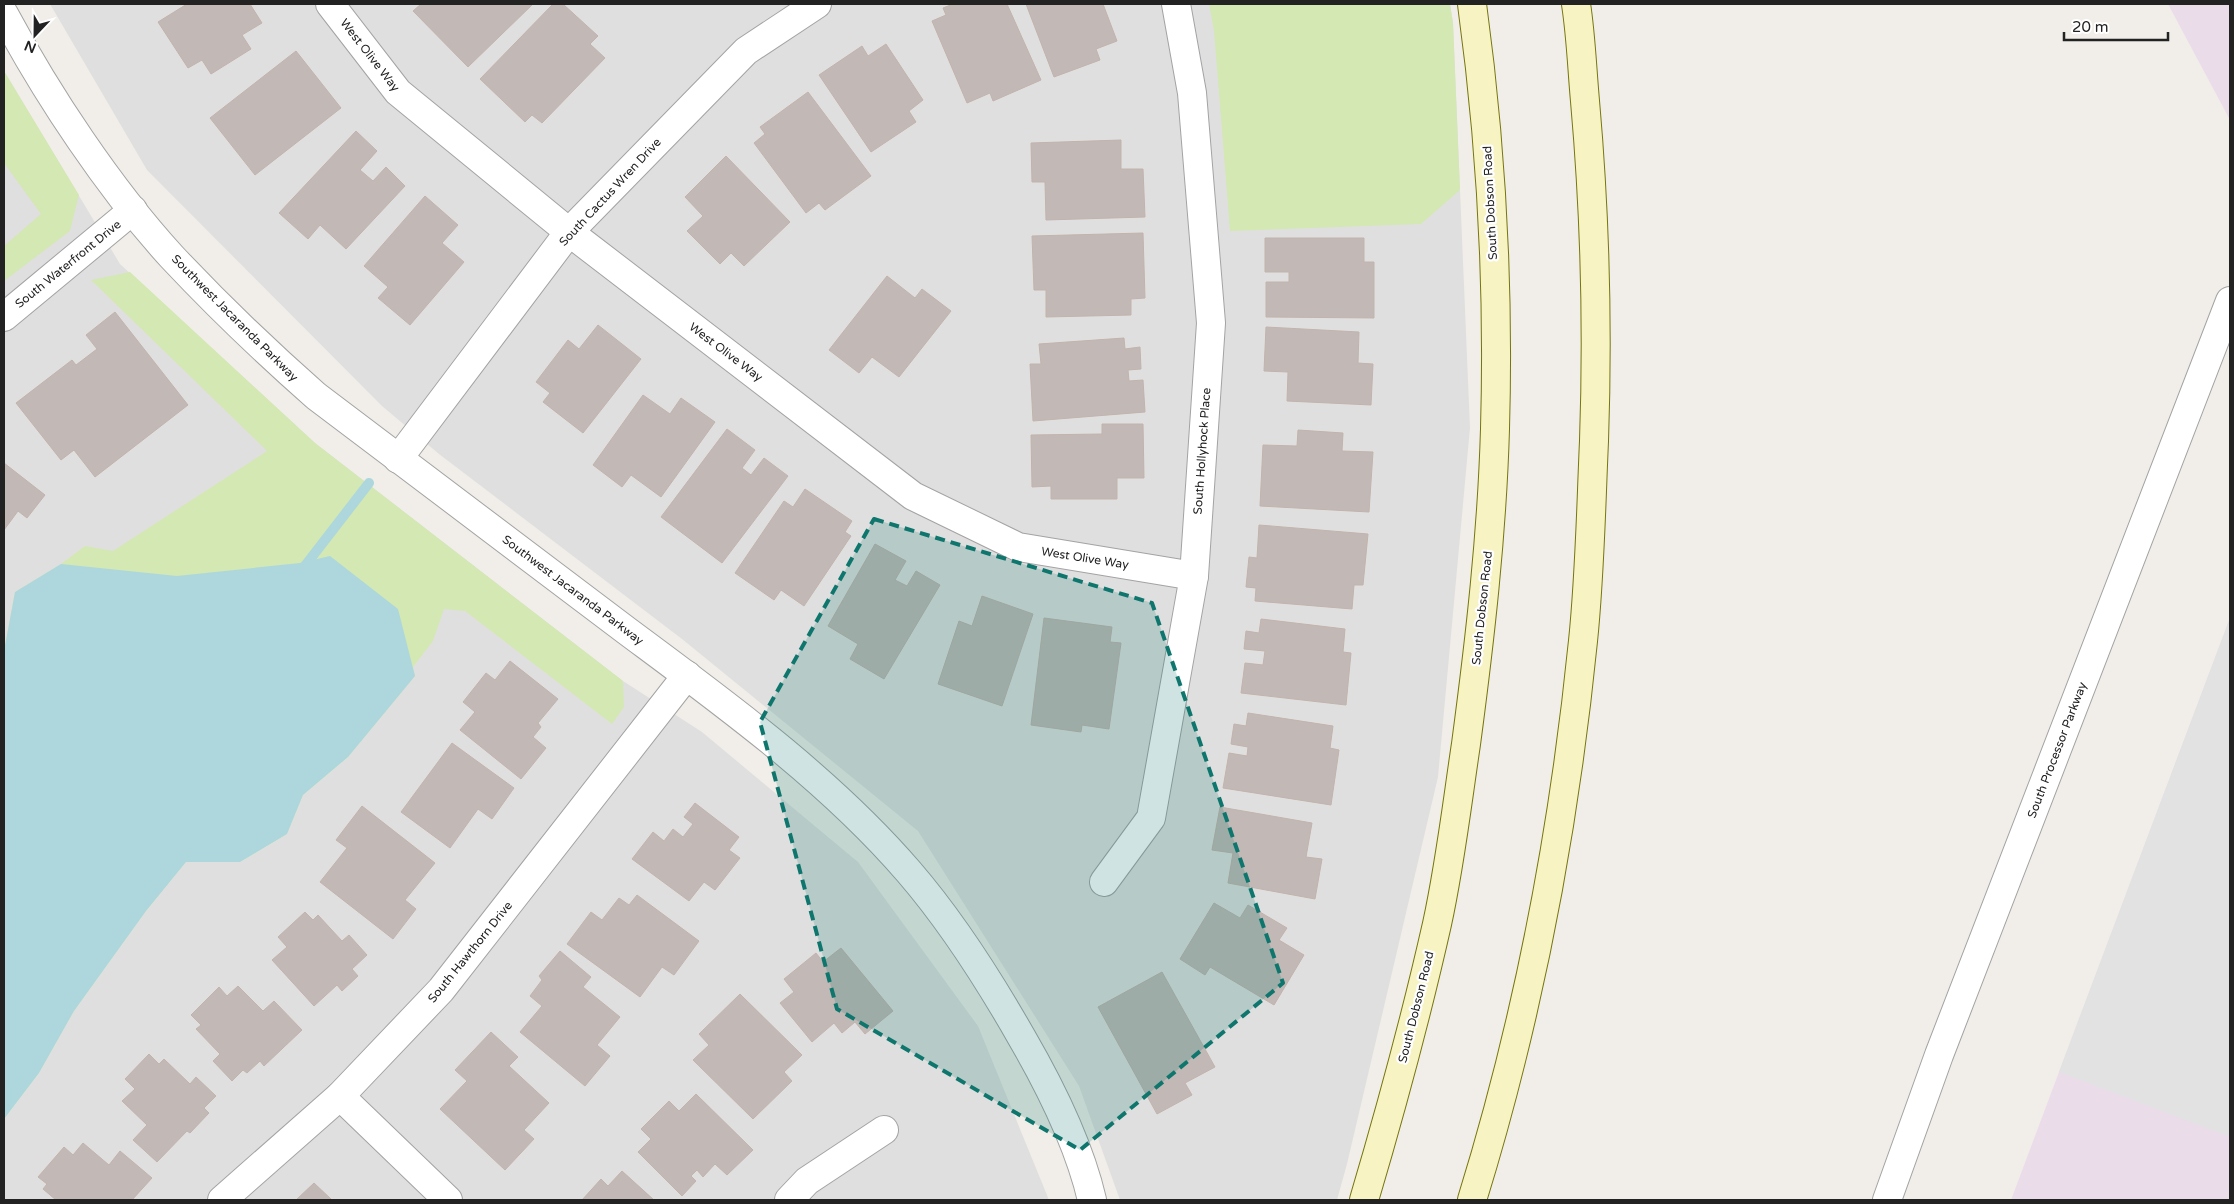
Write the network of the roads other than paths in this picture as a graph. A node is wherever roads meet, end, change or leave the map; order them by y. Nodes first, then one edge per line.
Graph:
1 (330, 4) edge
2 (817, 4) edge
3 (1176, 4) edge
4 (1472, 4) edge
5 (1576, 4) edge
6 (4, 14) edge
7 (133, 210) junction
8 (569, 232) junction
9 (2230, 301) edge
10 (4, 317) edge
11 (398, 460) junction
12 (1194, 576) junction
13 (687, 675) junction
14 (1104, 882) dead end
15 (340, 1096) junction
16 (884, 1130) dead end
17 (222, 1200) edge
18 (448, 1200) edge
19 (790, 1200) edge
20 (1092, 1200) edge
21 (1364, 1200) edge
22 (1472, 1200) edge
23 (1887, 1200) edge

1 - 8 street, West Olive Way
2 - 8 street, South Cactus Wren Drive
3 - 12 street, South Hollyhock Place
4 - 21 main road, South Dobson Road
5 - 22 main road
6 - 7 street, Southwest Jacaranda Parkway
7 - 10 street, South Waterfront Drive
7 - 11 street, Southwest Jacaranda Parkway
8 - 11 street, South Cactus Wren Drive
8 - 12 street, West Olive Way
9 - 23 street, South Processor Parkway
11 - 13 street, Southwest Jacaranda Parkway
12 - 14 street, South Hollyhock Place
13 - 15 street, South Hawthorn Drive
13 - 20 street, Southwest Jacaranda Parkway
15 - 17 street, South Hawthorn Drive
15 - 18 street
16 - 19 street

